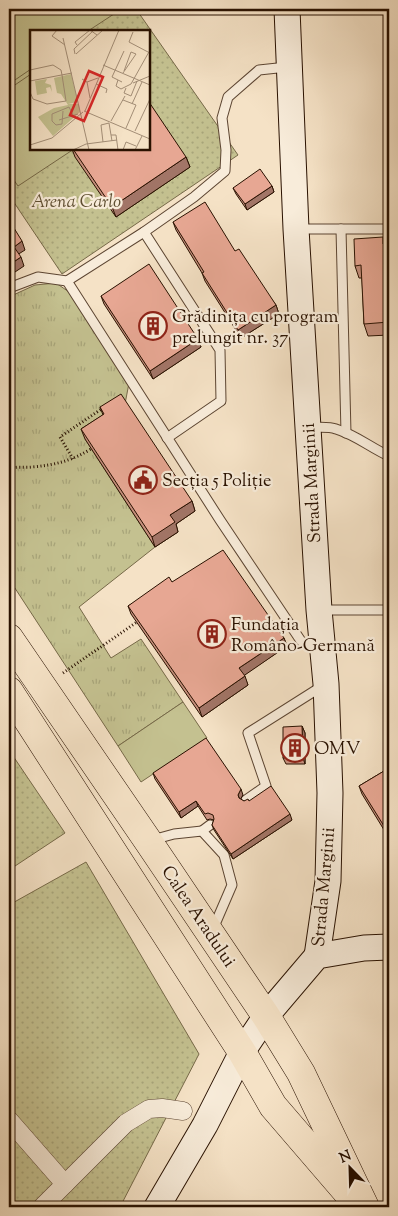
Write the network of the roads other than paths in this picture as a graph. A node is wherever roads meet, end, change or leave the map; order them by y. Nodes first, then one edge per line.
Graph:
1 (287, 9) edge
2 (290, 66) junction
3 (296, 229) junction
4 (341, 229) junction
5 (389, 229) edge
6 (144, 232) junction
7 (67, 281) junction
8 (9, 288) edge
9 (308, 427) junction
10 (346, 433) junction
11 (167, 438) junction
12 (389, 456) edge
13 (319, 610) junction
14 (389, 610) edge
15 (9, 638) edge
16 (322, 647) junction
17 (326, 684) junction
18 (9, 691) edge
19 (246, 800) edge
20 (210, 825) edge
21 (202, 832) junction
22 (148, 841) junction
23 (211, 934) junction
24 (389, 947) edge
25 (317, 956) junction
26 (266, 1016) junction
27 (242, 1052) junction
28 (183, 1111) dead end
29 (9, 1120) edge
30 (65, 1184) junction
31 (42, 1207) edge
32 (157, 1207) edge
33 (360, 1207) edge
34 (365, 1207) edge

1 - 2 street, Strada Marginii
2 - 3 street, Strada Marginii
2 - 6 lane
3 - 4 lane
3 - 9 street, Strada Marginii
4 - 5 lane
4 - 10 lane
6 - 7 lane
6 - 11 lane
7 - 8 lane
7 - 11 lane
9 - 10 lane
9 - 13 street, Strada Marginii
10 - 12 lane
11 - 16 lane
13 - 14 lane
13 - 16 street, Strada Marginii
15 - 22 main road, Calea Aradului
16 - 17 street, Strada Marginii
17 - 19 lane
17 - 25 street, Strada Marginii
18 - 27 main road, Calea Aradului
20 - 21 lane
21 - 22 lane
21 - 23 lane
22 - 23 main road, Calea Aradului
23 - 26 main road, Calea Aradului
24 - 25 street
25 - 26 street
26 - 27 street
26 - 34 main road, Calea Aradului
27 - 32 street
27 - 33 main road, Calea Aradului
28 - 30 street
29 - 30 street
30 - 31 street

